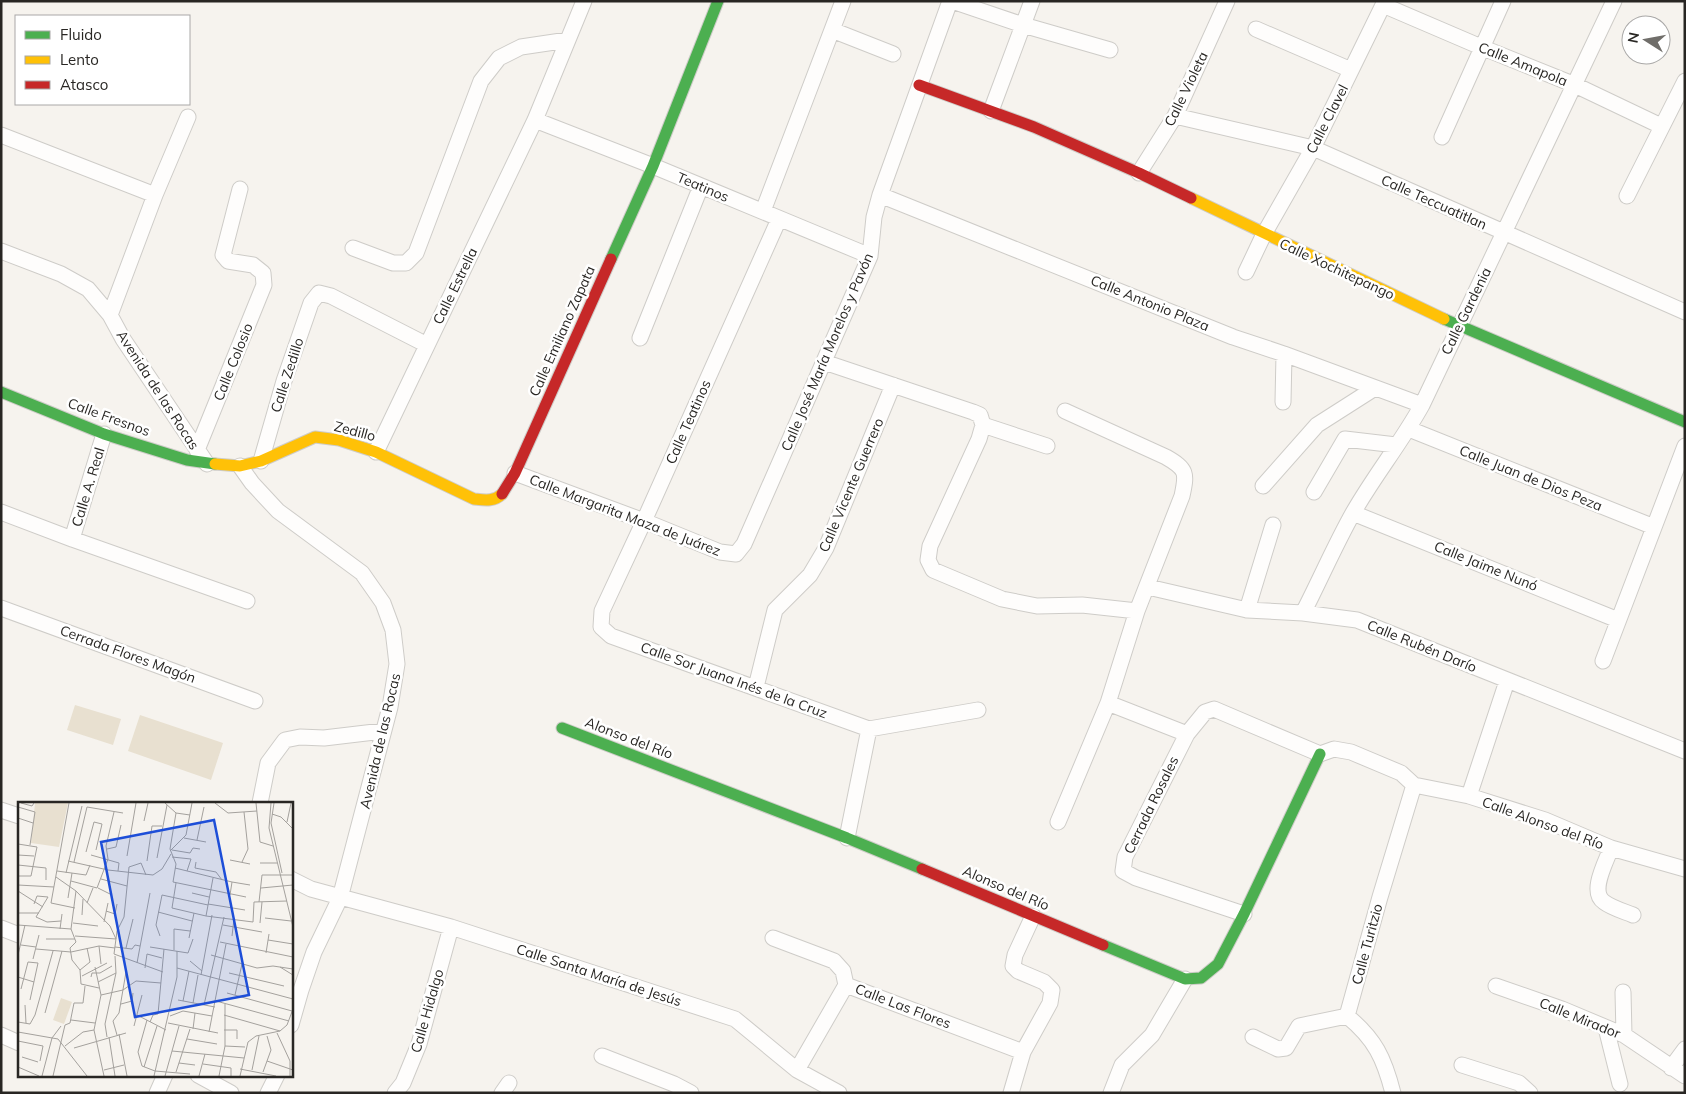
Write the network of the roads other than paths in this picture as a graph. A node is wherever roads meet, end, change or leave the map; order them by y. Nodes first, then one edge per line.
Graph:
1 (584, 1) edge
2 (718, 1) edge
3 (843, 1) edge
4 (951, 1) edge
5 (1032, 1) edge
6 (1226, 1) edge
7 (1503, 1) edge
8 (1614, 1) edge
9 (1384, 3) edge
10 (1023, 25) junction
11 (1256, 29) dead end
12 (832, 30) junction
13 (568, 40) junction
14 (1481, 47) junction
15 (1110, 50) dead end
16 (894, 54) dead end
17 (1352, 70) junction
18 (1685, 81) edge
19 (1576, 84) junction
20 (919, 85) junction
21 (991, 111) junction
22 (1175, 116) junction
23 (188, 117) dead end
24 (535, 120) junction
25 (1661, 126) junction
26 (1, 135) edge
27 (1442, 137) dead end
28 (1313, 148) junction
29 (653, 166) junction
30 (1138, 173) junction
31 (701, 186) junction
32 (240, 189) dead end
33 (155, 195) junction
34 (880, 195) junction
35 (1627, 196) dead end
36 (763, 211) junction
37 (779, 219) junction
38 (1264, 234) junction
39 (1504, 234) junction
40 (353, 248) dead end
41 (1, 250) edge
42 (870, 256) junction
43 (1246, 272) dead end
44 (1685, 312) edge
45 (110, 315) junction
46 (1459, 326) junction
47 (640, 338) dead end
48 (427, 345) junction
49 (1284, 354) junction
50 (824, 362) junction
51 (893, 386) junction
52 (1375, 388) junction
53 (1, 392) edge
54 (1282, 402) dead end
55 (1422, 405) junction
56 (1065, 411) dead end
57 (1685, 422) edge
58 (982, 425) junction
59 (1409, 429) junction
60 (104, 434) junction
61 (1396, 445) junction
62 (1047, 446) dead end
63 (1685, 446) edge
64 (197, 450) junction
65 (376, 452) junction
66 (261, 461) junction
67 (207, 464) junction
68 (240, 466) junction
69 (514, 473) junction
70 (1263, 486) dead end
71 (1314, 492) dead end
72 (489, 501) joint
73 (1, 512) edge
74 (1353, 513) junction
75 (644, 521) junction
76 (1273, 525) dead end
77 (1654, 528) junction
78 (72, 539) junction
79 (736, 554) joint
80 (1148, 587) junction
81 (247, 600) dead end
82 (1, 608) edge
83 (1246, 610) junction
84 (1137, 611) junction
85 (1303, 613) junction
86 (1618, 620) junction
87 (601, 627) joint
88 (1603, 660) dead end
89 (1507, 681) junction
90 (756, 687) junction
91 (255, 701) dead end
92 (1108, 702) junction
93 (978, 710) dead end
94 (562, 728) dead end
95 (869, 730) junction
96 (383, 731) junction
97 (1187, 734) junction
98 (1685, 751) edge
99 (1320, 754) junction
100 (1414, 785) junction
101 (1470, 796) junction
102 (260, 802) edge
103 (1, 810) edge
104 (18, 816) edge
105 (1058, 822) dead end
106 (847, 838) junction
107 (1610, 848) junction
108 (1685, 869) edge
109 (292, 880) edge
110 (340, 898) junction
111 (1244, 914) junction
112 (1633, 915) dead end
113 (1033, 916) junction
114 (451, 926) junction
115 (1, 928) edge
116 (18, 935) edge
117 (773, 938) dead end
118 (1185, 980) junction
119 (846, 984) junction
120 (1496, 986) dead end
121 (296, 988) edge
122 (1623, 992) dead end
123 (1347, 1016) junction
124 (292, 1018) edge
125 (1606, 1028) junction
126 (1, 1035) edge
127 (1624, 1035) junction
128 (1253, 1037) dead end
129 (18, 1043) edge
130 (1685, 1049) edge
131 (1023, 1052) junction
132 (602, 1056) dead end
133 (1462, 1065) dead end
134 (1671, 1068) junction
135 (797, 1070) junction
136 (165, 1076) edge
137 (200, 1076) edge
138 (276, 1076) edge
139 (1685, 1076) edge
140 (1620, 1084) dead end
141 (157, 1093) edge
142 (231, 1093) edge
143 (268, 1093) edge
144 (395, 1093) edge
145 (691, 1093) edge
146 (838, 1093) edge
147 (1011, 1093) edge
148 (1111, 1093) edge
149 (1393, 1093) edge
150 (1530, 1093) edge

1 - 13 street, Calle Estrella
2 - 29 street, Calle Emiliano Zapata
3 - 12 street
4 - 10 street
4 - 20 street, Calle José María Morelos y Pavón
5 - 10 street
6 - 22 street, Calle Violeta
7 - 14 street
8 - 19 street, Calle Gardenia
9 - 14 street, Calle Amapola
9 - 17 street, Calle Clavel
10 - 15 street
10 - 21 street
11 - 17 street
12 - 16 street
12 - 36 street
13 - 24 street, Calle Estrella
13 - 40 street
14 - 19 street, Calle Amapola
14 - 27 street
17 - 28 street, Calle Clavel
18 - 25 street
19 - 25 street, Calle Amapola
19 - 39 street, Calle Gardenia
20 - 21 street, Calle Xochitepango
20 - 34 street, Calle José María Morelos y Pavón
21 - 30 street, Calle Xochitepango
22 - 28 street, Calle Teccuatitlan
22 - 30 street, Calle Violeta
23 - 33 street
24 - 29 street, Teatinos
24 - 48 street, Calle Estrella
25 - 35 street
26 - 33 street
28 - 38 street, Calle Clavel
28 - 39 street, Calle Teccuatitlan
29 - 31 street, Teatinos
29 - 69 street, Calle Emiliano Zapata
30 - 38 street, Calle Xochitepango
31 - 36 street, Teatinos
31 - 47 street
32 - 64 street, Calle Colosio
33 - 45 street
34 - 42 street, Calle José María Morelos y Pavón
34 - 49 street, Calle Antonio Plaza
36 - 37 street, Teatinos
37 - 42 street, Teatinos
37 - 75 street, Calle Teatinos
38 - 43 street, Calle Clavel
38 - 46 street, Calle Xochitepango
39 - 44 street, Calle Teccuatitlan
39 - 46 street, Calle Gardenia
41 - 45 street, Avenida de las Rocas
42 - 50 street, Calle José María Morelos y Pavón
45 - 64 street, Avenida de las Rocas
46 - 55 street, Calle Gardenia
46 - 57 street, Calle Xochitepango
48 - 65 street, Calle Estrella
48 - 66 street, Calle Zedillo
49 - 52 street, Calle Antonio Plaza
49 - 54 street
50 - 51 street
50 - 79 street, Calle José María Morelos y Pavón
51 - 58 street
51 - 90 street, Calle Vicente Guerrero
52 - 55 street, Calle Antonio Plaza
52 - 70 street
53 - 60 street, Calle Fresnos
55 - 59 street, Calle Gardenia
56 - 80 street
58 - 62 street
58 - 84 street
59 - 61 street, Calle Gardenia
59 - 77 street, Calle Juan de Dios Peza
60 - 67 street, Calle Fresnos
60 - 78 street, Calle A. Real
61 - 71 street
61 - 74 street, Calle Gardenia
63 - 77 street
64 - 67 street, Avenida de las Rocas
65 - 66 street, Zedillo
65 - 72 street, Zedillo
66 - 68 street, Zedillo
67 - 68 street, Zedillo
68 - 96 street, Avenida de las Rocas
69 - 72 street, Calle Emiliano Zapata
69 - 75 street, Calle Margarita Maza de Juárez
73 - 78 street
74 - 85 street, Calle Gardenia
74 - 86 street, Calle Jaime Nunó
75 - 79 street, Calle Margarita Maza de Juárez
75 - 87 street, Calle Teatinos
76 - 83 street
77 - 86 street
78 - 81 street
80 - 83 street, Calle Rubén Darío
80 - 84 street
82 - 91 street, Cerrada Flores Magón
83 - 85 street, Calle Rubén Darío
84 - 92 street
85 - 89 street, Calle Rubén Darío
86 - 88 street
87 - 90 street, Calle Sor Juana Inés de la Cruz
89 - 98 street, Calle Rubén Darío
89 - 101 street
90 - 95 street, Calle Sor Juana Inés de la Cruz
92 - 97 street
92 - 105 street
93 - 95 street
94 - 106 street, Alonso del Río
95 - 106 street
96 - 102 street
96 - 110 street, Avenida de las Rocas
97 - 99 street
97 - 111 street, Cerrada Rosales
99 - 100 street, Calle Alonso del Río
99 - 111 street
100 - 101 street, Calle Alonso del Río
100 - 123 street, Calle Turitzio
101 - 107 street, Calle Alonso del Río
103 - 104 street
106 - 113 street, Alonso del Río
107 - 108 street, Calle Alonso del Río
107 - 112 street
109 - 110 street, Calle Santa María de Jesús
110 - 114 street, Calle Santa María de Jesús
110 - 121 street, Avenida de las Rocas
111 - 118 street
113 - 118 street, Alonso del Río
113 - 131 street
114 - 135 street, Calle Santa María de Jesús
114 - 144 street, Calle Hidalgo
115 - 116 street
117 - 119 street
118 - 148 street
119 - 131 street, Calle Las Flores
119 - 135 street, Calle Las Flores
120 - 125 street, Calle Mirador
121 - 124 street, Avenida de las Rocas
122 - 127 street
123 - 128 street
123 - 149 street
125 - 127 street, Calle Mirador
125 - 140 street
126 - 129 street
127 - 134 street, Calle Mirador
130 - 134 street
131 - 147 street
132 - 145 street
133 - 150 street
134 - 139 street, Calle Mirador
135 - 146 street, Calle Santa María de Jesús
136 - 141 street
137 - 142 street
138 - 143 street

